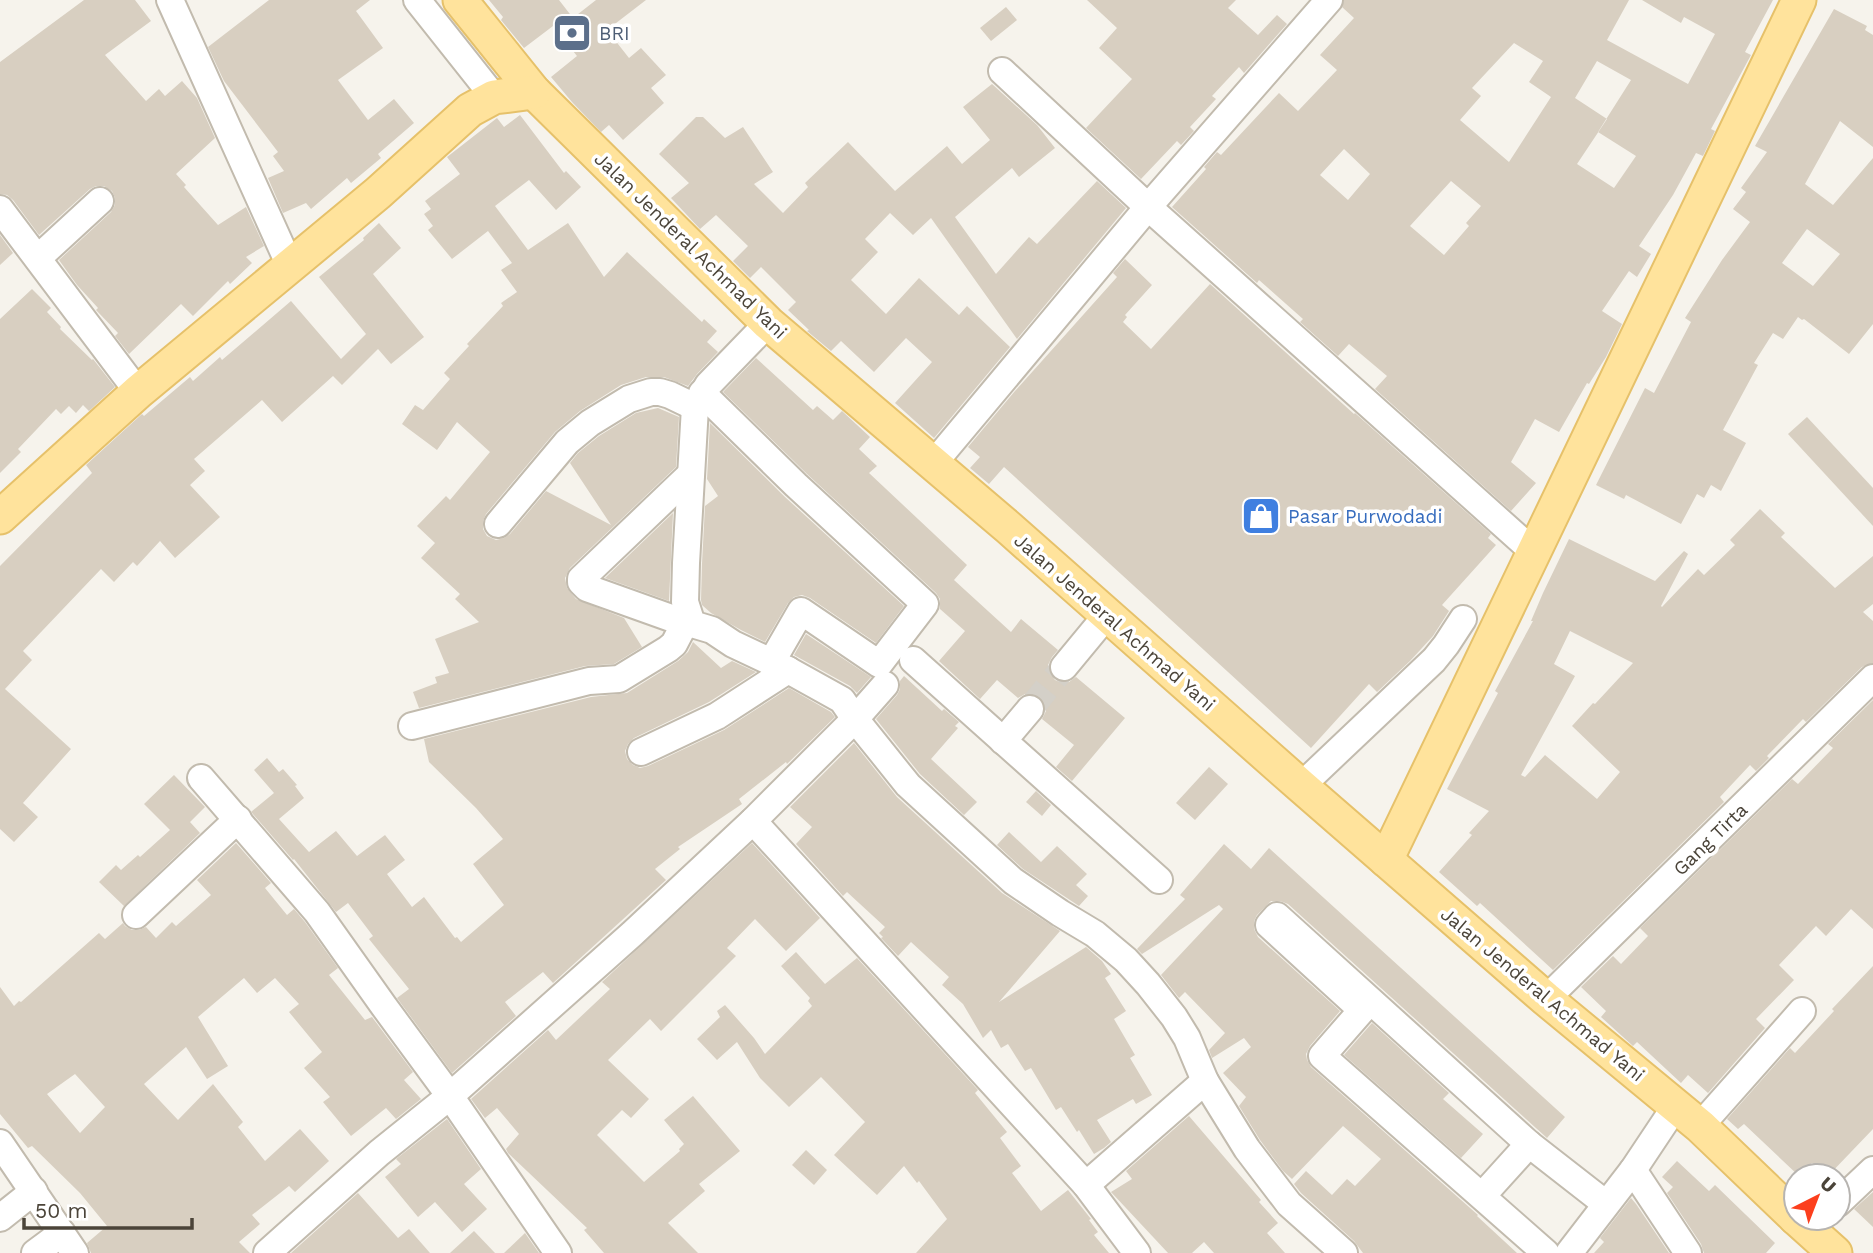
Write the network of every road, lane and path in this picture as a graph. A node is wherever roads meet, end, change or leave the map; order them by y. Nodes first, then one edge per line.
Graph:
1 (170, 0) edge
2 (417, 0) edge
3 (460, 0) edge
4 (1799, 0) edge
5 (1325, 1) edge
6 (1002, 71) dead end
7 (534, 92) junction
8 (494, 97) junction
9 (100, 201) dead end
10 (1148, 207) junction
11 (0, 209) edge
12 (38, 258) junction
13 (290, 266) junction
14 (768, 323) junction
15 (138, 392) junction
16 (699, 400) junction
17 (933, 464) junction
18 (691, 474) junction
19 (5, 502) edge
20 (498, 524) dead end
21 (1534, 552) junction
22 (1107, 615) junction
23 (1463, 619) dead end
24 (688, 624) junction
25 (913, 660) dead end
26 (779, 667) junction
27 (1064, 667) tunnel mouth
28 (1873, 678) edge
29 (885, 685) dead end
30 (1030, 709) tunnel mouth
31 (855, 719) junction
32 (412, 726) dead end
33 (1003, 741) junction
34 (641, 752) dead end
35 (201, 778) dead end
36 (1301, 786) junction
37 (237, 819) junction
38 (753, 821) junction
39 (1387, 860) junction
40 (1159, 880) dead end
41 (136, 915) dead end
42 (1546, 999) junction
43 (1802, 1011) dead end
44 (1205, 1081) junction
45 (450, 1096) junction
46 (1688, 1117) junction
47 (0, 1143) edge
48 (1529, 1144) junction
49 (1633, 1170) junction
50 (1873, 1170) edge
51 (1086, 1185) junction
52 (1852, 1190) edge
53 (34, 1191) junction
54 (1482, 1196) junction
55 (1782, 1200) edge
56 (1606, 1204) junction
57 (0, 1219) edge
58 (1816, 1232) edge
59 (69, 1243) edge
60 (35, 1253) edge
61 (267, 1253) edge
62 (558, 1253) edge
63 (1137, 1253) edge
64 (1344, 1253) edge
65 (1546, 1253) edge
66 (1569, 1253) edge
67 (1688, 1253) edge
68 (1835, 1253) edge

1 - 13 street
2 - 8 street
3 - 7 main road, Jalan Jenderal Achmad Yani
4 - 21 main road
5 - 10 street
6 - 10 street
7 - 8 main road
7 - 14 main road, Jalan Jenderal Achmad Yani
8 - 13 main road
9 - 12 street
10 - 17 street
10 - 21 street
11 - 12 street
12 - 15 street
13 - 15 main road
14 - 16 street
14 - 17 main road, Jalan Jenderal Achmad Yani
15 - 19 main road
16 - 18 street
16 - 20 street
16 - 26 street
17 - 22 main road, Jalan Jenderal Achmad Yani
18 - 24 street
18 - 24 street
21 - 39 main road
22 - 27 street
22 - 36 main road, Jalan Jenderal Achmad Yani
23 - 36 street
24 - 26 street
24 - 32 street
25 - 33 street
26 - 31 street
26 - 34 street
28 - 42 street, Gang Tirta
29 - 31 street
30 - 33 street
31 - 38 street
31 - 44 street
33 - 40 street
35 - 37 street
36 - 39 main road, Jalan Jenderal Achmad Yani
37 - 41 street
37 - 45 street
38 - 45 street
38 - 51 street
39 - 42 main road, Jalan Jenderal Achmad Yani
42 - 46 main road, Jalan Jenderal Achmad Yani
43 - 46 street
44 - 51 street
44 - 64 street
45 - 61 street
45 - 62 street
46 - 49 street
46 - 55 main road, Jalan Jenderal Achmad Yani
47 - 53 street
48 - 54 street
48 - 54 street
48 - 56 street
49 - 56 street
49 - 67 street
50 - 52 street
51 - 63 street
53 - 57 street
53 - 59 street
54 - 65 street
56 - 66 street
58 - 68 main road, Jalan Jenderal Achmad Yani
59 - 60 street

